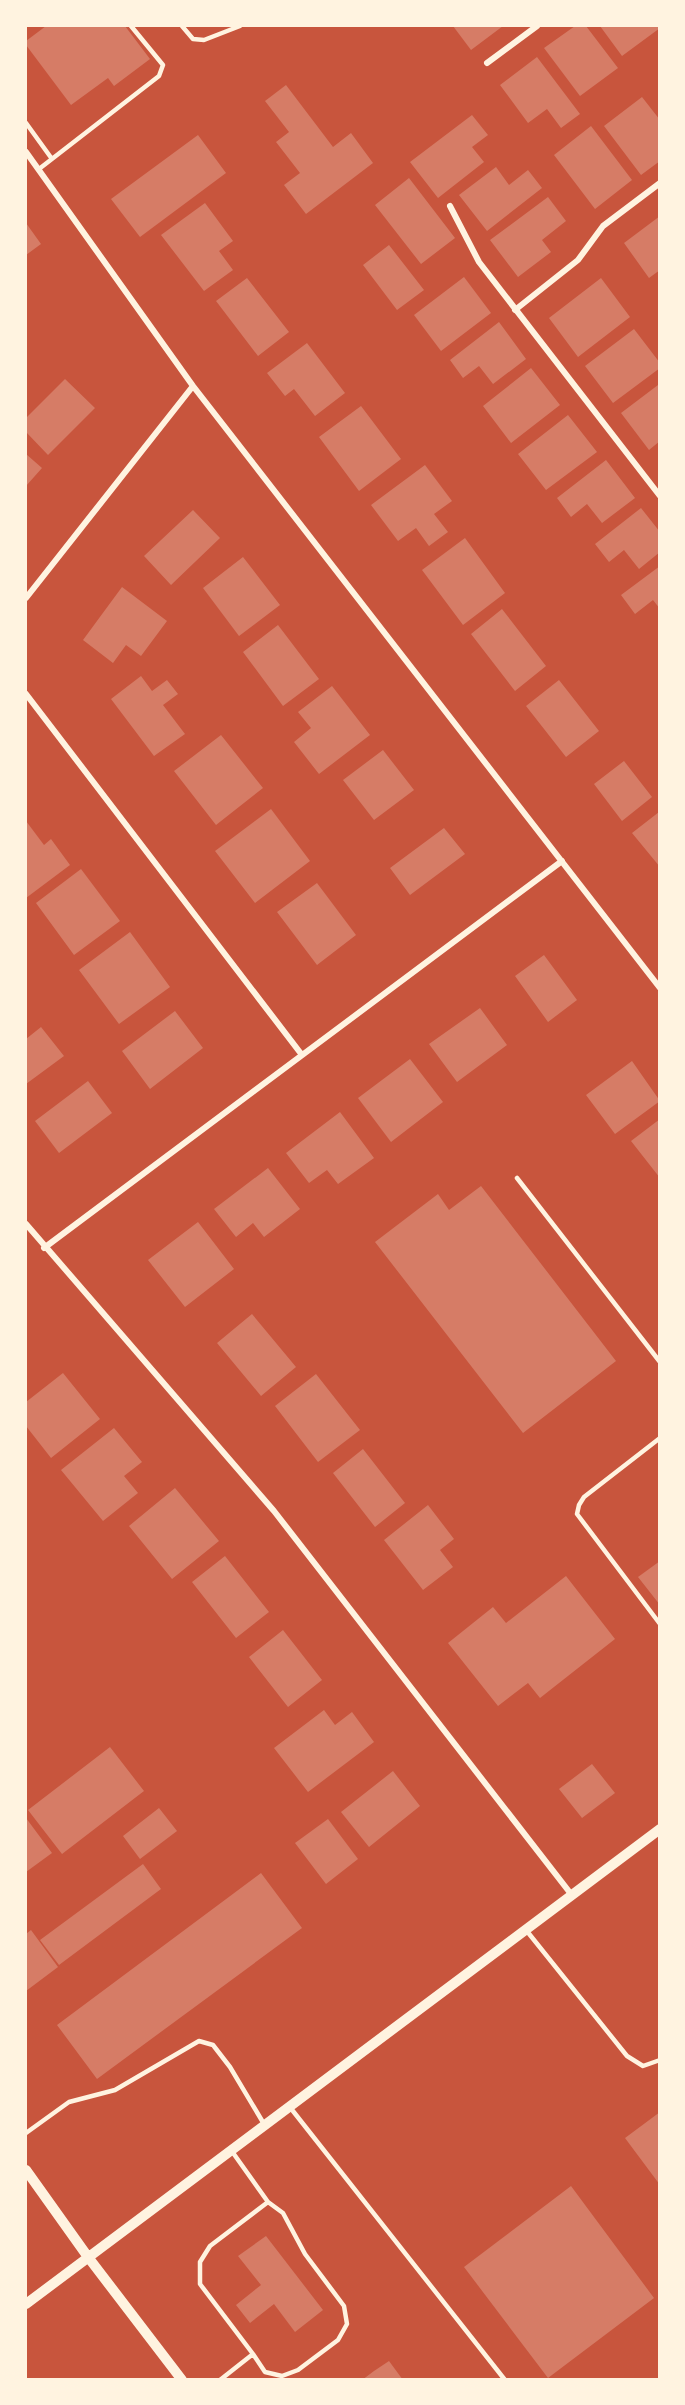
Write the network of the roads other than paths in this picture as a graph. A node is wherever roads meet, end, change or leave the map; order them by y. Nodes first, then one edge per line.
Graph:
1 (131, 26) edge
2 (182, 26) edge
3 (240, 26) edge
4 (537, 26) edge
5 (487, 63) dead end
6 (26, 123) edge
7 (26, 152) edge
8 (52, 159) junction
9 (39, 169) junction
10 (660, 183) edge
11 (450, 206) dead end
12 (515, 310) junction
13 (193, 386) junction
14 (660, 496) edge
15 (26, 598) edge
16 (26, 694) edge
17 (562, 861) junction
18 (660, 988) edge
19 (302, 1055) junction
20 (517, 1178) dead end
21 (26, 1224) edge
22 (44, 1248) junction
23 (660, 1362) edge
24 (660, 1438) edge
25 (660, 1624) edge
26 (660, 1828) edge
27 (572, 1894) junction
28 (526, 1929) junction
29 (660, 2060) edge
30 (289, 2106) junction
31 (264, 2125) junction
32 (26, 2133) edge
33 (231, 2150) junction
34 (26, 2170) edge
35 (268, 2202) junction
36 (88, 2257) junction
37 (26, 2304) edge
38 (253, 2355) junction
39 (182, 2379) edge
40 (219, 2379) edge
41 (505, 2379) edge

1 - 8 lane
2 - 3 lane
4 - 5 street
6 - 8 lane
7 - 9 street
8 - 9 lane
9 - 13 street
10 - 12 street
11 - 12 street
12 - 14 street
13 - 15 street
13 - 17 street
16 - 19 street
17 - 18 street
17 - 19 street
19 - 22 street
20 - 23 lane
21 - 22 street
22 - 27 street
24 - 25 lane
26 - 27 street
27 - 28 street
28 - 29 lane
28 - 30 street
30 - 31 street
30 - 41 lane
31 - 32 lane
31 - 33 street
33 - 35 lane
33 - 36 street
34 - 36 street
35 - 38 lane
35 - 38 lane
36 - 37 street
36 - 39 street
38 - 40 lane

